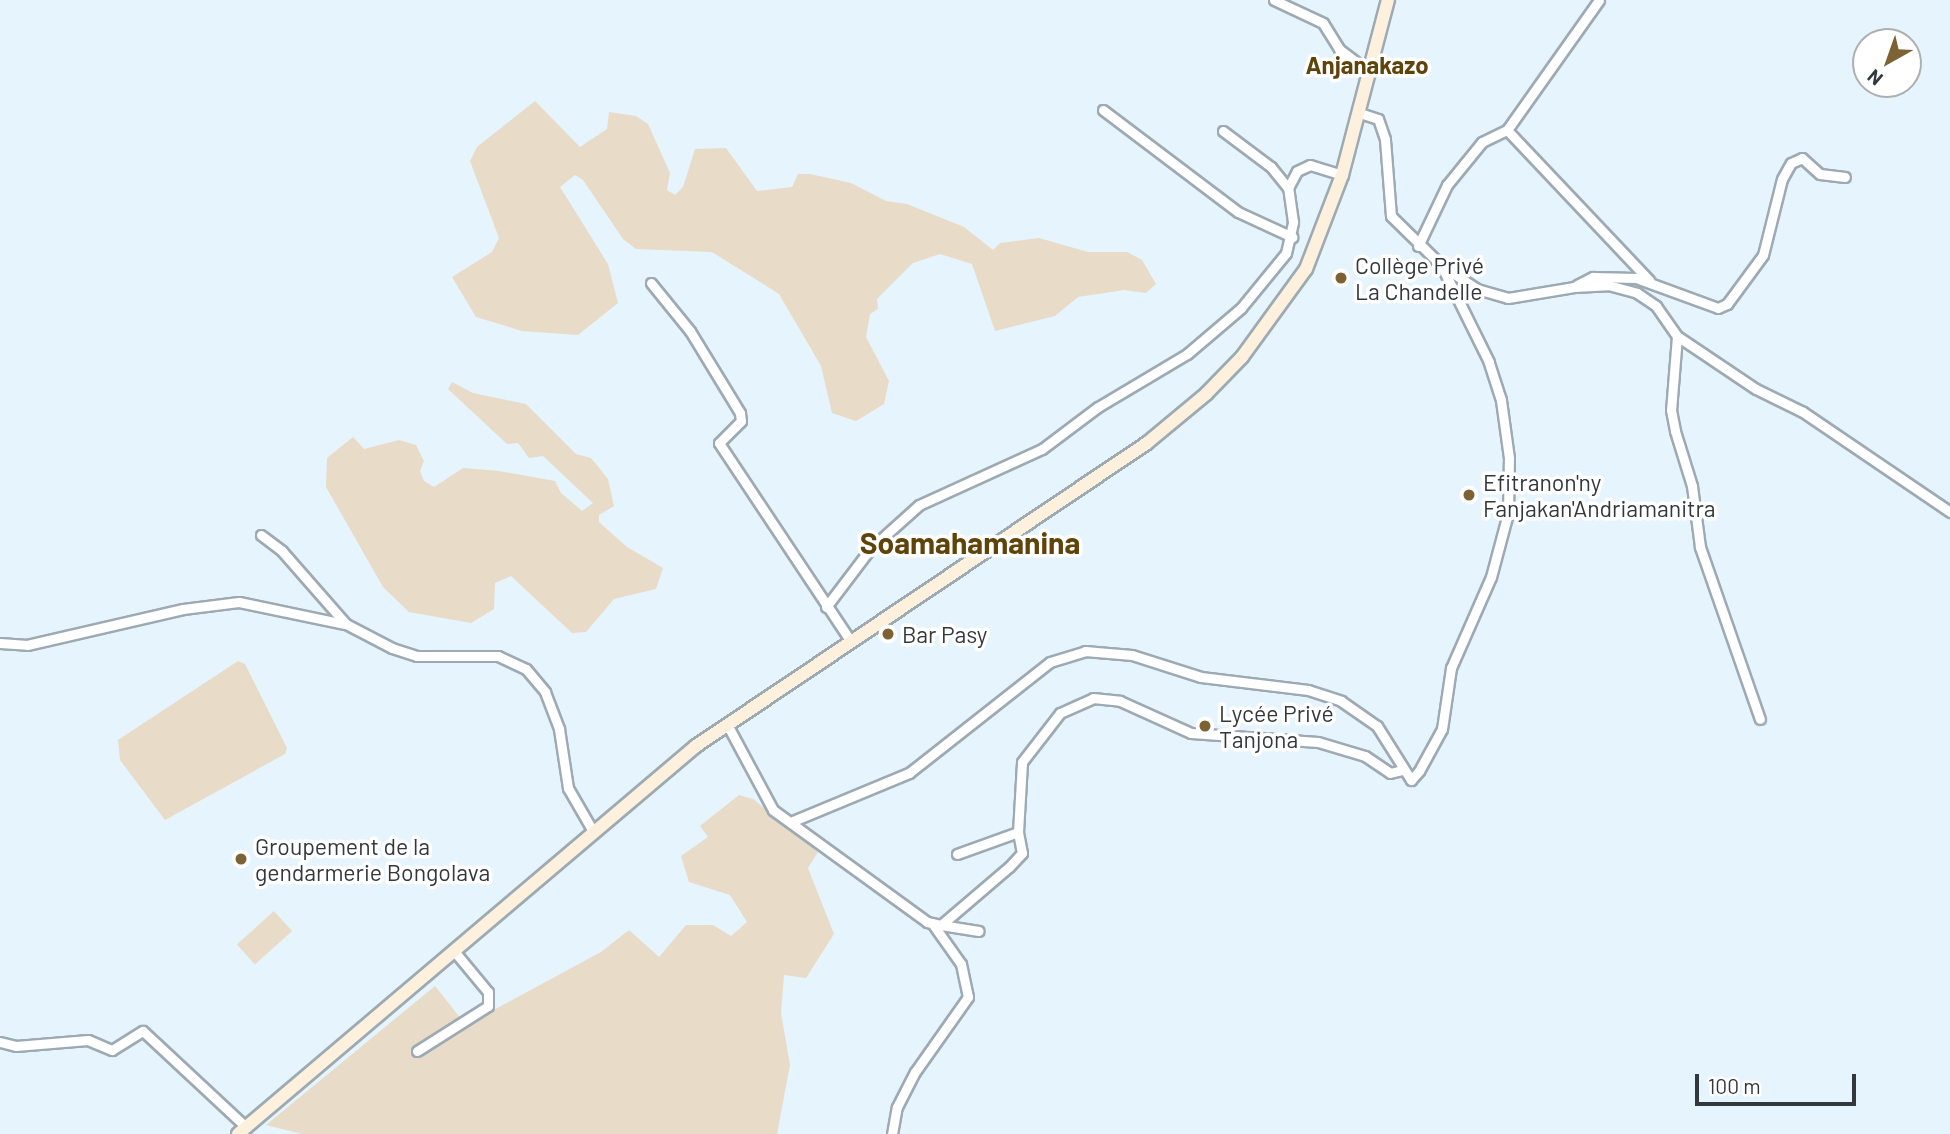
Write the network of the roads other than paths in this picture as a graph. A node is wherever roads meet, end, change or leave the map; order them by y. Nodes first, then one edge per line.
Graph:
1 (1274, 0) edge
2 (1388, 0) edge
3 (1599, 0) edge
4 (1370, 72) junction
5 (1103, 110) dead end
6 (1359, 113) junction
7 (1507, 130) junction
8 (1223, 131) dead end
9 (1342, 175) junction
10 (1845, 177) dead end
11 (1288, 188) junction
12 (1292, 237) junction
13 (1418, 246) junction
14 (1441, 265) junction
15 (1649, 280) junction
16 (651, 282) dead end
17 (1574, 287) junction
18 (1677, 336) junction
19 (1950, 512) edge
20 (261, 535) dead end
21 (826, 607) junction
22 (346, 624) junction
23 (851, 642) junction
24 (0, 643) edge
25 (1760, 719) dead end
26 (727, 726) junction
27 (1402, 770) junction
28 (793, 821) junction
29 (1018, 832) junction
30 (594, 833) junction
31 (957, 854) dead end
32 (936, 924) junction
33 (979, 931) dead end
34 (454, 951) junction
35 (0, 1042) edge
36 (417, 1051) dead end
37 (242, 1130) edge
38 (892, 1134) edge

1 - 4 street
2 - 4 main road
3 - 7 street
4 - 6 main road
5 - 12 street
6 - 9 main road
6 - 13 street
7 - 13 street
7 - 15 street
8 - 11 street
9 - 11 street
9 - 23 main road
10 - 15 street
11 - 12 street
12 - 21 street
13 - 14 street
14 - 17 street
14 - 27 street
15 - 17 street
16 - 21 street
17 - 18 street
18 - 19 street
18 - 25 street
20 - 22 street
21 - 23 street
22 - 24 street
22 - 30 street
23 - 26 main road
26 - 28 street
26 - 30 main road
27 - 28 street
27 - 29 street
28 - 32 street
29 - 31 street
29 - 32 street
30 - 34 main road
32 - 33 street
32 - 38 street
34 - 36 street
34 - 37 main road
35 - 37 street

